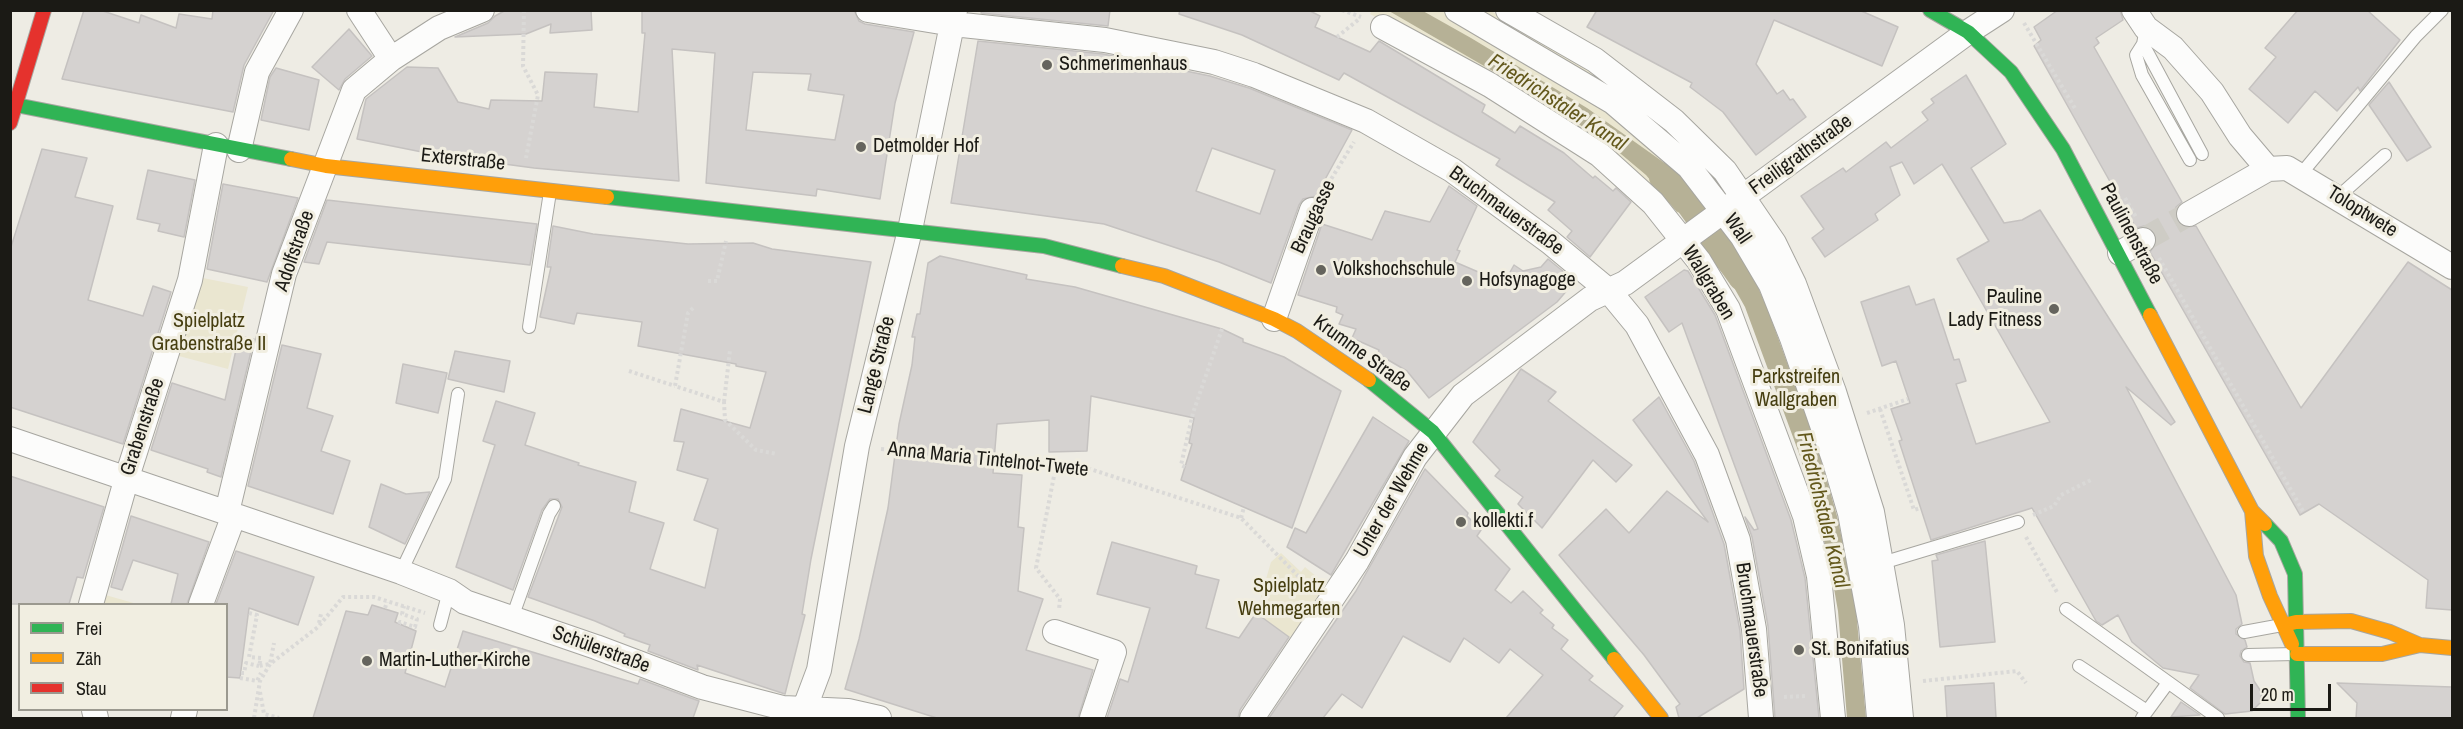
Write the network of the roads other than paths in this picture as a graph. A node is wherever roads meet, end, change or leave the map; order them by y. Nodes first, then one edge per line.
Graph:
1 (44, 10) edge
2 (291, 10) edge
3 (358, 10) edge
4 (482, 10) edge
5 (868, 10) edge
6 (1457, 10) edge
7 (1508, 10) edge
8 (1930, 10) edge
9 (2002, 10) edge
10 (2442, 10) edge
11 (954, 17) edge
12 (1383, 27) dead end
13 (2141, 28) edge
14 (1968, 32) junction
15 (391, 59) junction
16 (16, 105) junction
17 (10, 123) edge
18 (228, 147) junction
19 (2202, 154) dead end
20 (2385, 155) dead end
21 (2190, 160) dead end
22 (326, 166) junction
23 (2268, 169) junction
24 (2301, 174) junction
25 (551, 190) junction
26 (2338, 197) junction
27 (1729, 209) junction
28 (1312, 210) road end
29 (2189, 214) tunnel mouth
30 (910, 230) junction
31 (1688, 237) junction
32 (2143, 240) tunnel mouth
33 (2120, 253) junction
34 (2452, 267) edge
35 (1609, 291) junction
36 (1274, 319) junction
37 (529, 327) dead end
38 (458, 394) dead end
39 (1433, 432) junction
40 (10, 439) edge
41 (127, 477) junction
42 (554, 506) dead end
43 (2252, 511) junction
44 (230, 514) junction
45 (2018, 522) road end
46 (1872, 564) junction
47 (401, 572) junction
48 (457, 597) junction
49 (91, 603) edge
50 (201, 603) edge
51 (2066, 609) road end
52 (512, 618) junction
53 (441, 621) road end
54 (2290, 624) junction
55 (1055, 632) road end
56 (2244, 632) dead end
57 (2420, 645) junction
58 (2452, 648) edge
59 (2297, 654) junction
60 (2248, 655) dead end
61 (2079, 666) dead end
62 (2167, 684) junction
63 (804, 714) edge
64 (2145, 715) edge
65 (1756, 716) edge
66 (879, 718) edge
67 (1092, 718) edge
68 (1252, 718) edge
69 (1661, 718) edge
70 (1833, 718) edge
71 (1878, 718) edge
72 (1901, 718) edge
73 (2218, 718) edge
74 (2298, 718) edge

1 - 16 street
2 - 18 street, Grabenstraße
3 - 15 street
4 - 15 street, Adolfstraße
5 - 11 street, Bruchmauerstraße
6 - 27 street, Wall
7 - 27 street, Wall
8 - 14 street, Paulinenstraße
9 - 14 street, Freiligrathstraße
10 - 24 lane
11 - 30 street, Lange Straße
11 - 35 street, Bruchmauerstraße
12 - 31 street, Wallgraben
13 - 19 lane
13 - 21 lane
13 - 23 street
14 - 27 street, Freiligrathstraße
14 - 33 street, Paulinenstraße
15 - 22 street, Adolfstraße
16 - 17 street
16 - 18 street, Exterstraße
18 - 22 street, Exterstraße
18 - 41 street, Grabenstraße
20 - 26 lane
22 - 25 street, Exterstraße
22 - 44 street, Adolfstraße
23 - 24 street, Toloptwete
23 - 29 street
24 - 26 street, Toloptwete
25 - 30 street, Exterstraße
25 - 37 lane
26 - 34 street, Toloptwete
27 - 31 street, Freiligrathstraße
27 - 46 street, Wall
28 - 36 street, Braugasse
30 - 36 street, Krumme Straße
30 - 63 street, Lange Straße
31 - 35 street, Freiligrathstraße
31 - 70 street, Wallgraben
32 - 33 street
33 - 43 street, Paulinenstraße
35 - 39 street, Freiligrathstraße
35 - 65 street, Bruchmauerstraße
36 - 39 street, Krumme Straße
38 - 47 lane
39 - 68 street, Unter der Wehme
39 - 69 street, Krumme Straße
40 - 41 street, Schülerstraße
41 - 44 street, Schülerstraße
41 - 49 street, Grabenstraße
42 - 52 lane
43 - 54 street, Paulinenstraße
43 - 54 street, Paulinenstraße
44 - 47 street, Schülerstraße
44 - 50 street, Adolfstraße
45 - 46 lane
46 - 71 street, Wall
46 - 72 street, Wall
47 - 48 street, Schülerstraße
48 - 52 street, Schülerstraße
48 - 53 lane
51 - 62 lane
52 - 63 street, Schülerstraße
54 - 56 lane
54 - 57 street
54 - 59 street, Paulinenstraße
55 - 67 street
57 - 58 street
57 - 59 street
59 - 60 lane
59 - 74 street, Paulinenstraße
61 - 64 lane
62 - 64 lane
62 - 73 lane
63 - 66 street, Schülerstraße

